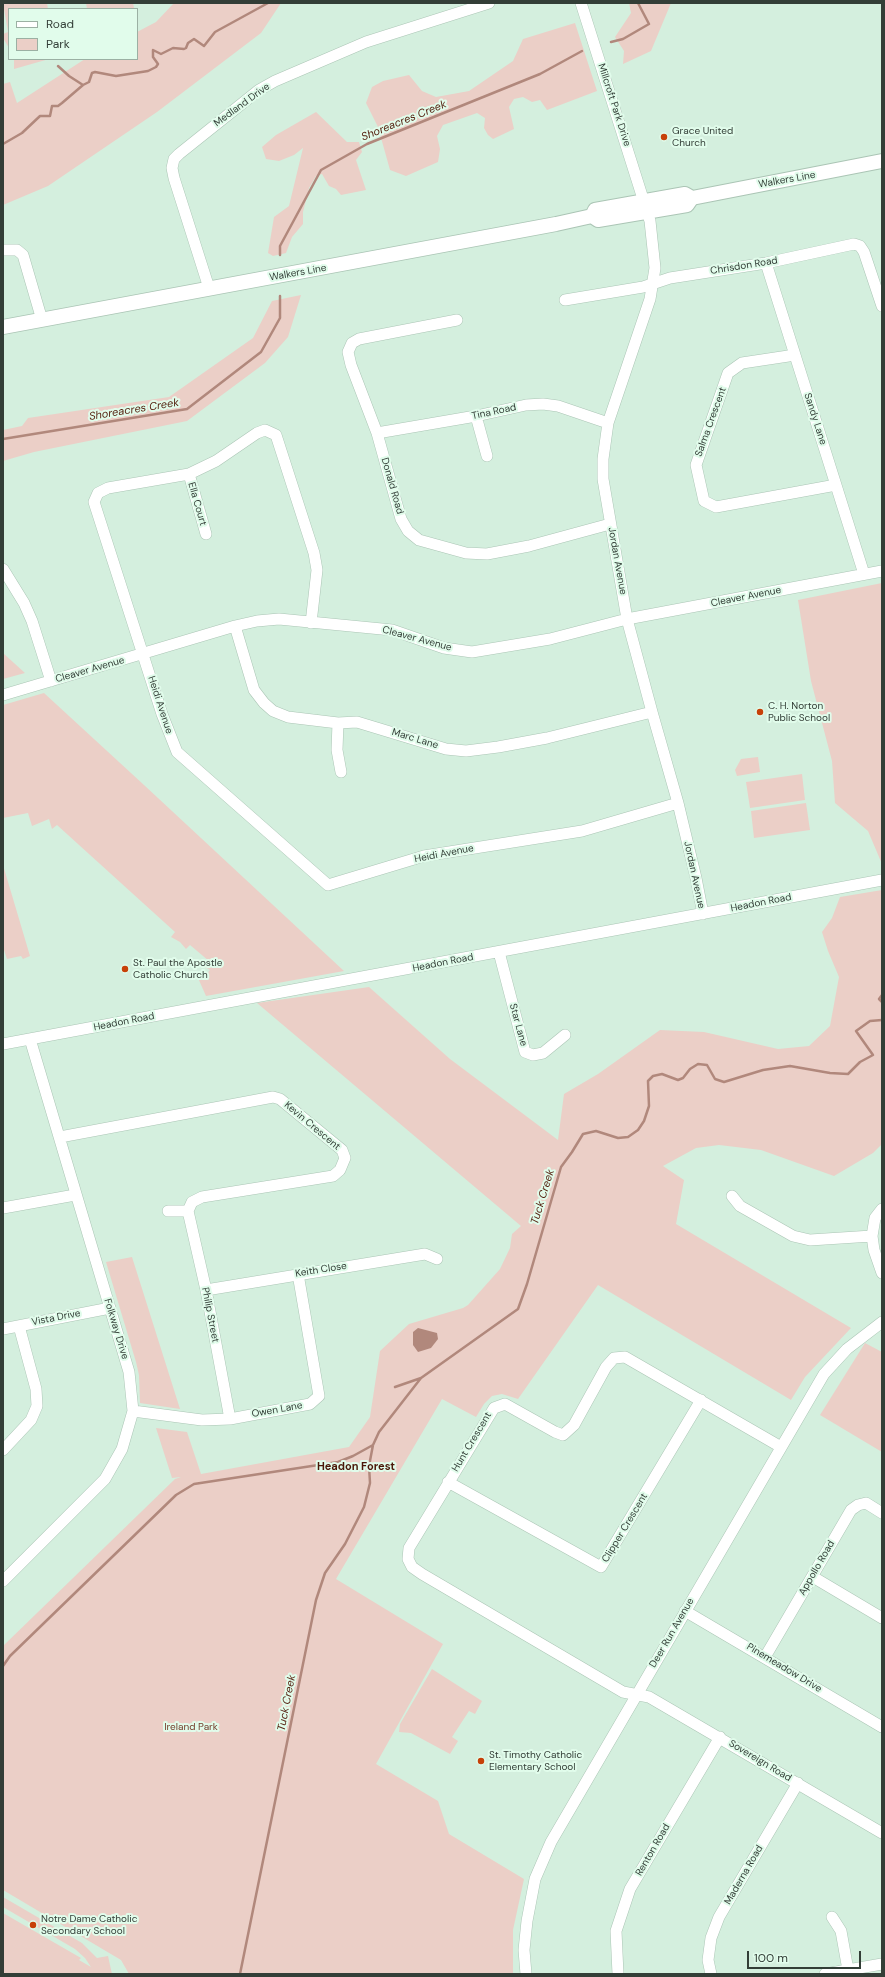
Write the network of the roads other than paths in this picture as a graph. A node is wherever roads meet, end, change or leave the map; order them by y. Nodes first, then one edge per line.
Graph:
1 (489, 3) edge
2 (581, 3) edge
3 (882, 161) edge
4 (646, 206) junction
5 (3, 250) edge
6 (766, 264) junction
7 (654, 283) junction
8 (209, 288) junction
9 (564, 300) dead end
10 (882, 306) edge
11 (42, 320) junction
12 (457, 320) dead end
13 (3, 327) edge
14 (795, 355) junction
15 (476, 416) junction
16 (608, 423) junction
17 (377, 433) junction
18 (487, 456) dead end
19 (189, 474) junction
20 (836, 486) junction
21 (610, 524) junction
22 (206, 534) dead end
23 (3, 569) edge
24 (882, 572) edge
25 (864, 574) junction
26 (627, 619) junction
27 (311, 624) junction
28 (235, 626) junction
29 (144, 654) junction
30 (51, 681) junction
31 (3, 695) edge
32 (652, 712) junction
33 (338, 723) junction
34 (341, 772) dead end
35 (678, 803) junction
36 (882, 880) edge
37 (703, 914) junction
38 (500, 952) junction
39 (565, 1035) dead end
40 (30, 1040) junction
41 (3, 1044) edge
42 (60, 1137) junction
43 (75, 1195) junction
44 (732, 1196) dead end
45 (3, 1208) edge
46 (882, 1209) edge
47 (168, 1211) dead end
48 (188, 1211) junction
49 (872, 1236) junction
50 (437, 1259) dead end
51 (882, 1273) edge
52 (298, 1274) junction
53 (206, 1290) junction
54 (110, 1308) junction
55 (882, 1322) edge
56 (19, 1326) junction
57 (3, 1329) edge
58 (701, 1400) junction
59 (132, 1412) junction
60 (230, 1419) junction
61 (780, 1447) junction
62 (3, 1450) edge
63 (448, 1482) junction
64 (882, 1513) edge
65 (813, 1577) junction
66 (3, 1581) edge
67 (685, 1611) junction
68 (882, 1618) edge
69 (765, 1657) junction
70 (636, 1694) junction
71 (882, 1727) edge
72 (720, 1736) junction
73 (798, 1783) junction
74 (882, 1833) edge
75 (832, 1916) dead end
76 (882, 1964) edge
77 (848, 1970) junction
78 (526, 1974) edge
79 (618, 1974) edge
80 (711, 1974) edge
81 (825, 1974) edge

1 - 8 street, Medland Drive
2 - 4 street, Millcroft Park Drive
3 - 4 main road, Walkers Line
4 - 7 street, Jordan Avenue
4 - 8 main road, Walkers Line
5 - 11 street
6 - 7 street, Chrisdon Road
6 - 10 street, Chrisdon Road
6 - 14 street, Sandy Lane
7 - 9 street, Chrisdon Road
7 - 16 street, Jordan Avenue
8 - 11 main road, Walkers Line
11 - 13 main road, Walkers Line
12 - 17 street, Donald Road
14 - 20 street, Sandy Lane
14 - 20 street, Salma Crescent
15 - 16 street, Tina Road
15 - 17 street, Tina Road
15 - 18 street
16 - 21 street, Jordan Avenue
17 - 21 street, Donald Road
19 - 22 street, Ella Court
19 - 27 street, Heidi Avenue
19 - 29 street, Heidi Avenue
20 - 25 street, Sandy Lane
21 - 26 street, Jordan Avenue
23 - 30 street
24 - 25 street, Cleaver Avenue
25 - 26 street, Cleaver Avenue
26 - 27 street, Cleaver Avenue
26 - 32 street, Jordan Avenue
27 - 28 street, Cleaver Avenue
28 - 29 street, Cleaver Avenue
28 - 33 street, Marc Lane
29 - 30 street, Cleaver Avenue
29 - 35 street, Heidi Avenue
30 - 31 street, Cleaver Avenue
32 - 33 street, Marc Lane
32 - 35 street, Jordan Avenue
33 - 34 street
35 - 37 street, Jordan Avenue
36 - 37 street, Headon Road
37 - 38 street, Headon Road
38 - 39 street, Star Lane
38 - 40 street, Headon Road
40 - 41 street, Headon Road
40 - 42 street, Folkway Drive
42 - 43 street, Folkway Drive
42 - 48 street, Kevin Crescent
43 - 45 street
43 - 54 street, Folkway Drive
44 - 49 street
46 - 49 street
47 - 48 street
48 - 53 street, Philip Street
49 - 51 street
50 - 52 street, Keith Close
52 - 53 street, Keith Close
52 - 60 street, Owen Lane
53 - 60 street, Philip Street
54 - 56 street, Vista Drive
54 - 59 street, Folkway Drive
55 - 61 street, Deer Run Avenue
56 - 57 street, Vista Drive
56 - 62 street
58 - 61 street, Hunt Crescent
58 - 63 street, Hunt Crescent
58 - 63 street, Clipper Crescent
59 - 60 street, Owen Lane
59 - 66 street, Folkway Drive
61 - 67 street, Deer Run Avenue
63 - 70 street, Hunt Crescent
64 - 65 street, Appollo Road
65 - 68 street
65 - 69 street, Appollo Road
67 - 69 street, Pinemeadow Drive
67 - 70 street, Deer Run Avenue
69 - 71 street, Pinemeadow Drive
70 - 72 street, Sovereign Road
70 - 78 street, Deer Run Avenue
72 - 73 street, Sovereign Road
72 - 79 street, Renton Road
73 - 74 street, Sovereign Road
73 - 80 street, Maderna Road
75 - 77 street
76 - 77 street
77 - 81 street

